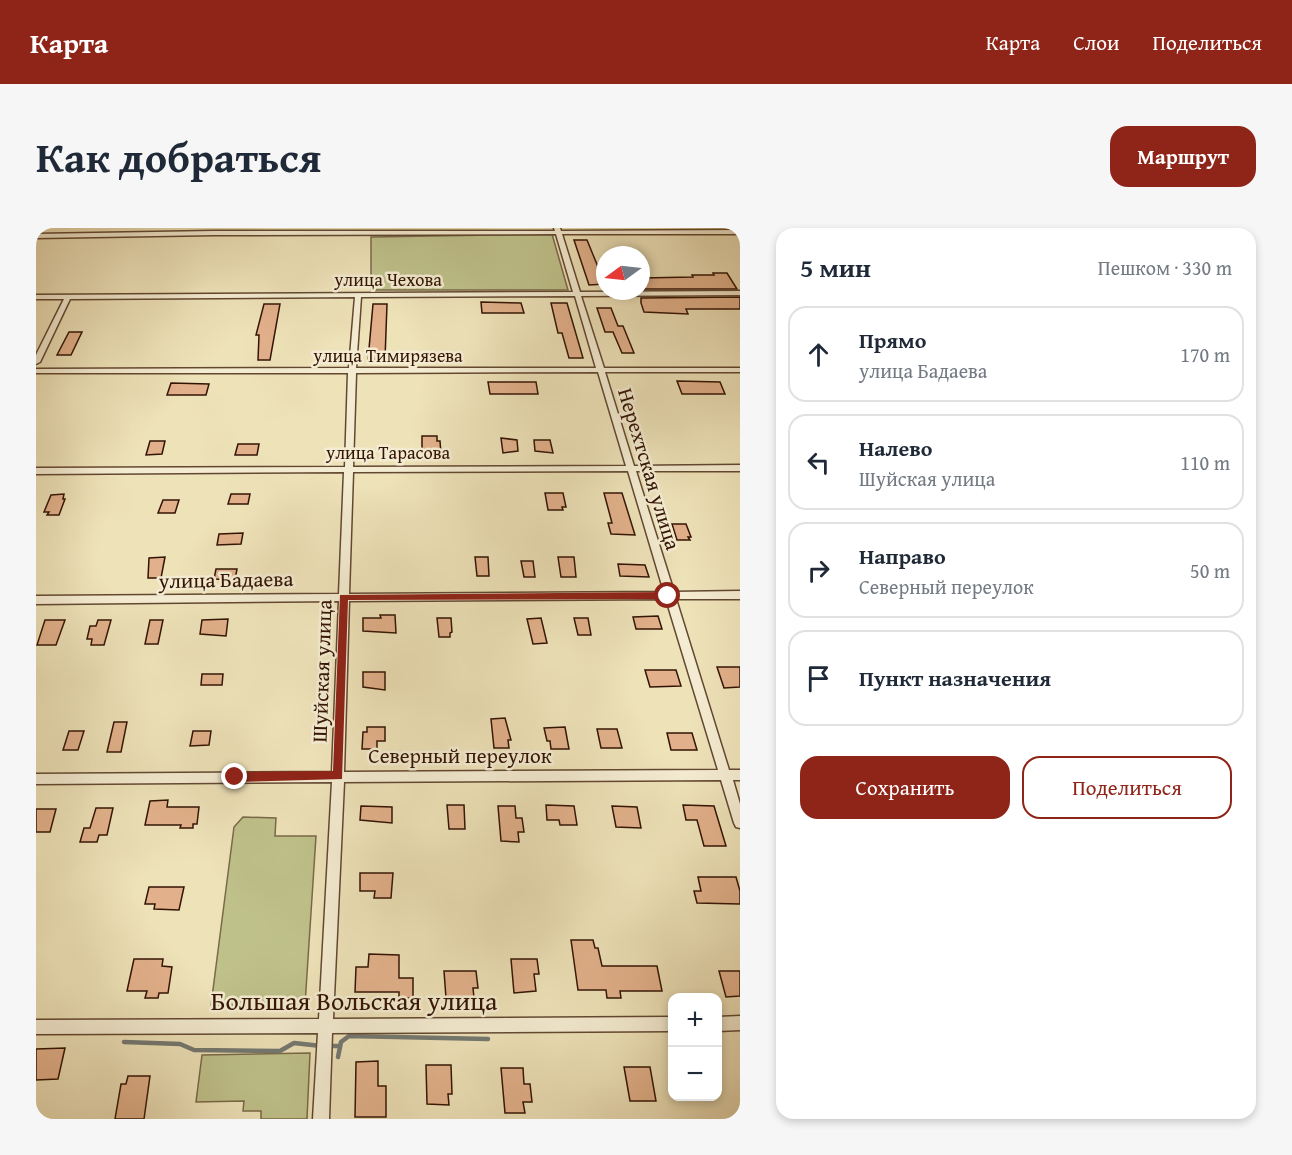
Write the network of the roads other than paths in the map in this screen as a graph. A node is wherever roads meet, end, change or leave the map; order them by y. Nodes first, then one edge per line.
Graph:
1 (358, 230) edge
2 (558, 230) edge
3 (740, 232) edge
4 (36, 236) edge
5 (740, 293) edge
6 (577, 294) junction
7 (358, 296) junction
8 (36, 297) edge
9 (68, 297) junction
10 (36, 362) edge
11 (740, 370) edge
12 (36, 371) edge
13 (600, 371) junction
14 (352, 372) junction
15 (740, 468) edge
16 (631, 469) junction
17 (348, 470) junction
18 (36, 471) edge
19 (740, 595) edge
20 (668, 596) junction
21 (344, 597) junction
22 (36, 600) edge
23 (725, 775) junction
24 (740, 775) edge
25 (338, 776) junction
26 (36, 779) edge
27 (740, 823) edge
28 (740, 1023) edge
29 (668, 1024) edge
30 (722, 1024) edge
31 (324, 1026) junction
32 (36, 1027) edge
33 (321, 1119) edge

1 - 2 street
1 - 4 street
2 - 3 street
2 - 6 street, Нерехтская улица
5 - 6 street, улица Чехова
6 - 7 street, улица Чехова
6 - 13 street, Нерехтская улица
7 - 9 street, улица Чехова
7 - 14 street, Шуйская улица
8 - 9 street, улица Чехова
9 - 10 street
11 - 13 street, улица Тимирязева
12 - 14 street, улица Тимирязева
13 - 14 street, улица Тимирязева
13 - 16 street, Нерехтская улица
14 - 17 street, Шуйская улица
15 - 16 street, улица Тарасова
16 - 17 street, улица Тарасова
16 - 20 street, Нерехтская улица
17 - 18 street, улица Тарасова
17 - 21 street, Шуйская улица
19 - 20 street, улица Бадаева
20 - 21 street, улица Бадаева
20 - 23 street, Нерехтская улица
21 - 22 street, улица Бадаева
21 - 25 street, Шуйская улица
23 - 24 street, Северный переулок
23 - 25 street, Северный переулок
23 - 27 street, Нерехтская улица
25 - 26 street, Северный переулок
25 - 31 street, Шуйская улица
28 - 30 street
29 - 31 street, Большая Вольская улица
31 - 32 street, Большая Вольская улица
31 - 33 street, Шуйская улица

